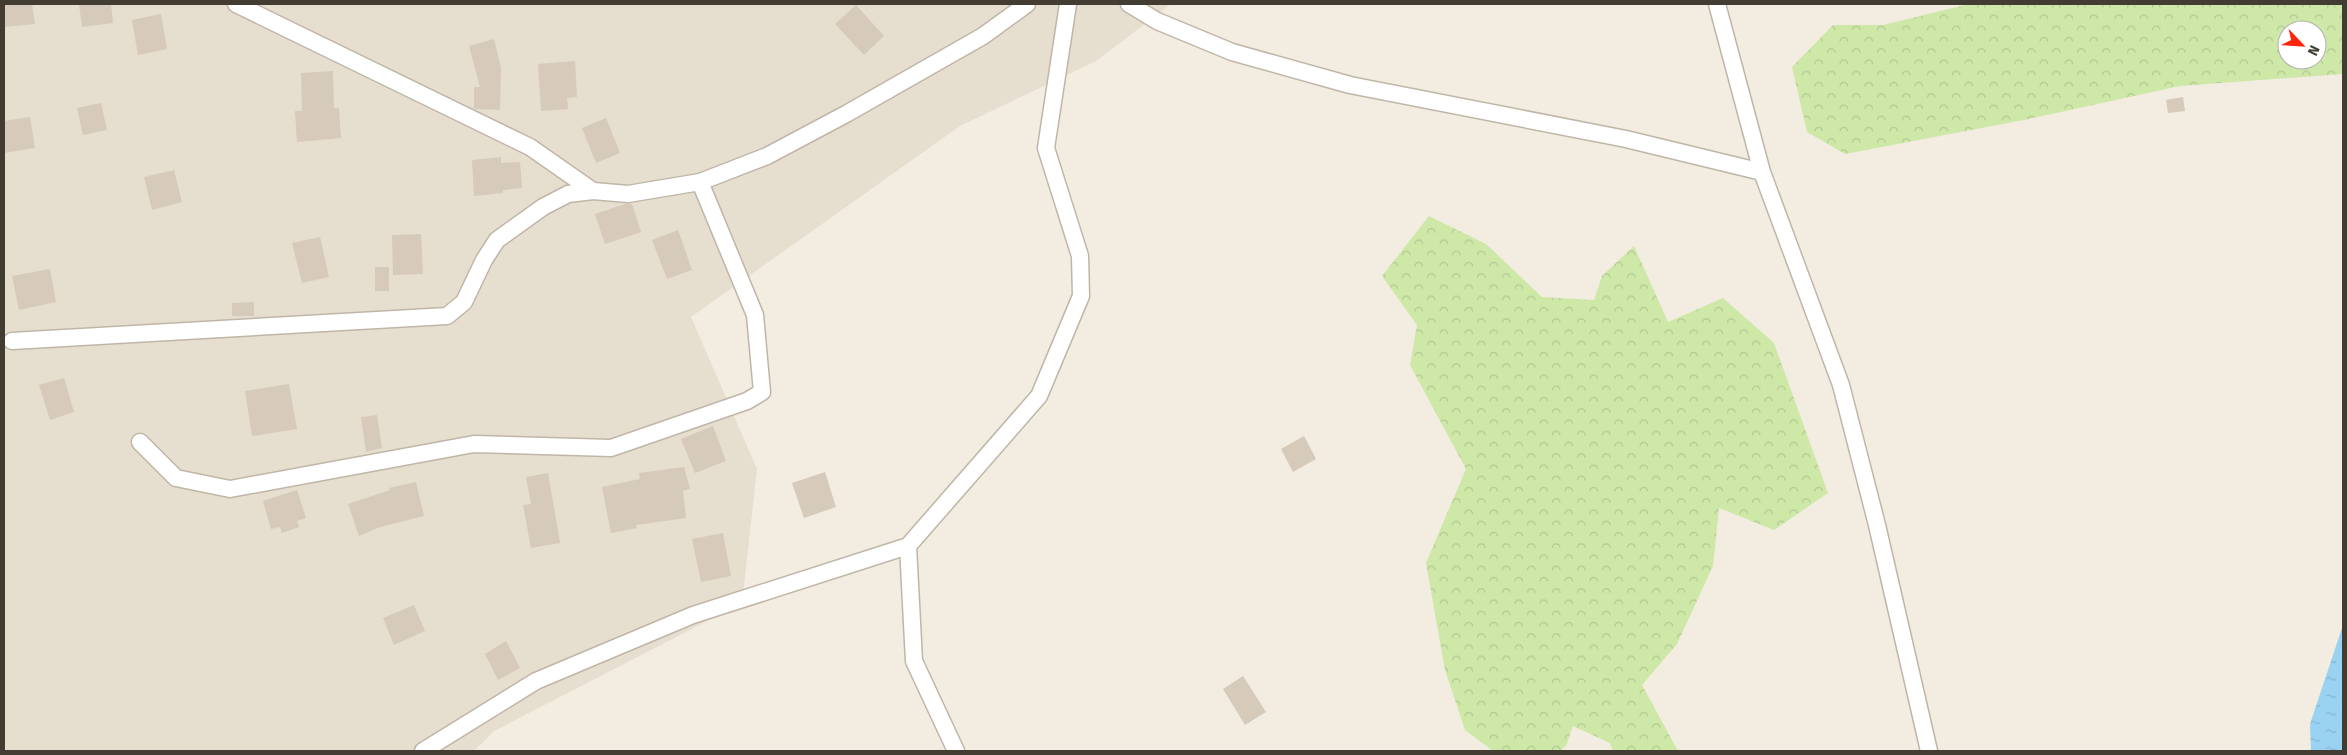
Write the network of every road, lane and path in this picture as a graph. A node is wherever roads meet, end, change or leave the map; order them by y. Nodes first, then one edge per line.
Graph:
1 (236, 4) edge
2 (1027, 4) edge
3 (1068, 4) edge
4 (1129, 4) edge
5 (1717, 4) edge
6 (1762, 172) junction
7 (700, 182) junction
8 (593, 191) junction
9 (12, 341) dead end
10 (140, 442) dead end
11 (908, 546) junction
12 (423, 751) edge
13 (956, 751) edge
14 (1928, 751) edge

1 - 8 street
2 - 7 street
3 - 11 street
4 - 6 street
5 - 6 street
6 - 14 street
7 - 8 street
7 - 10 street
8 - 9 street
11 - 12 street
11 - 13 street

